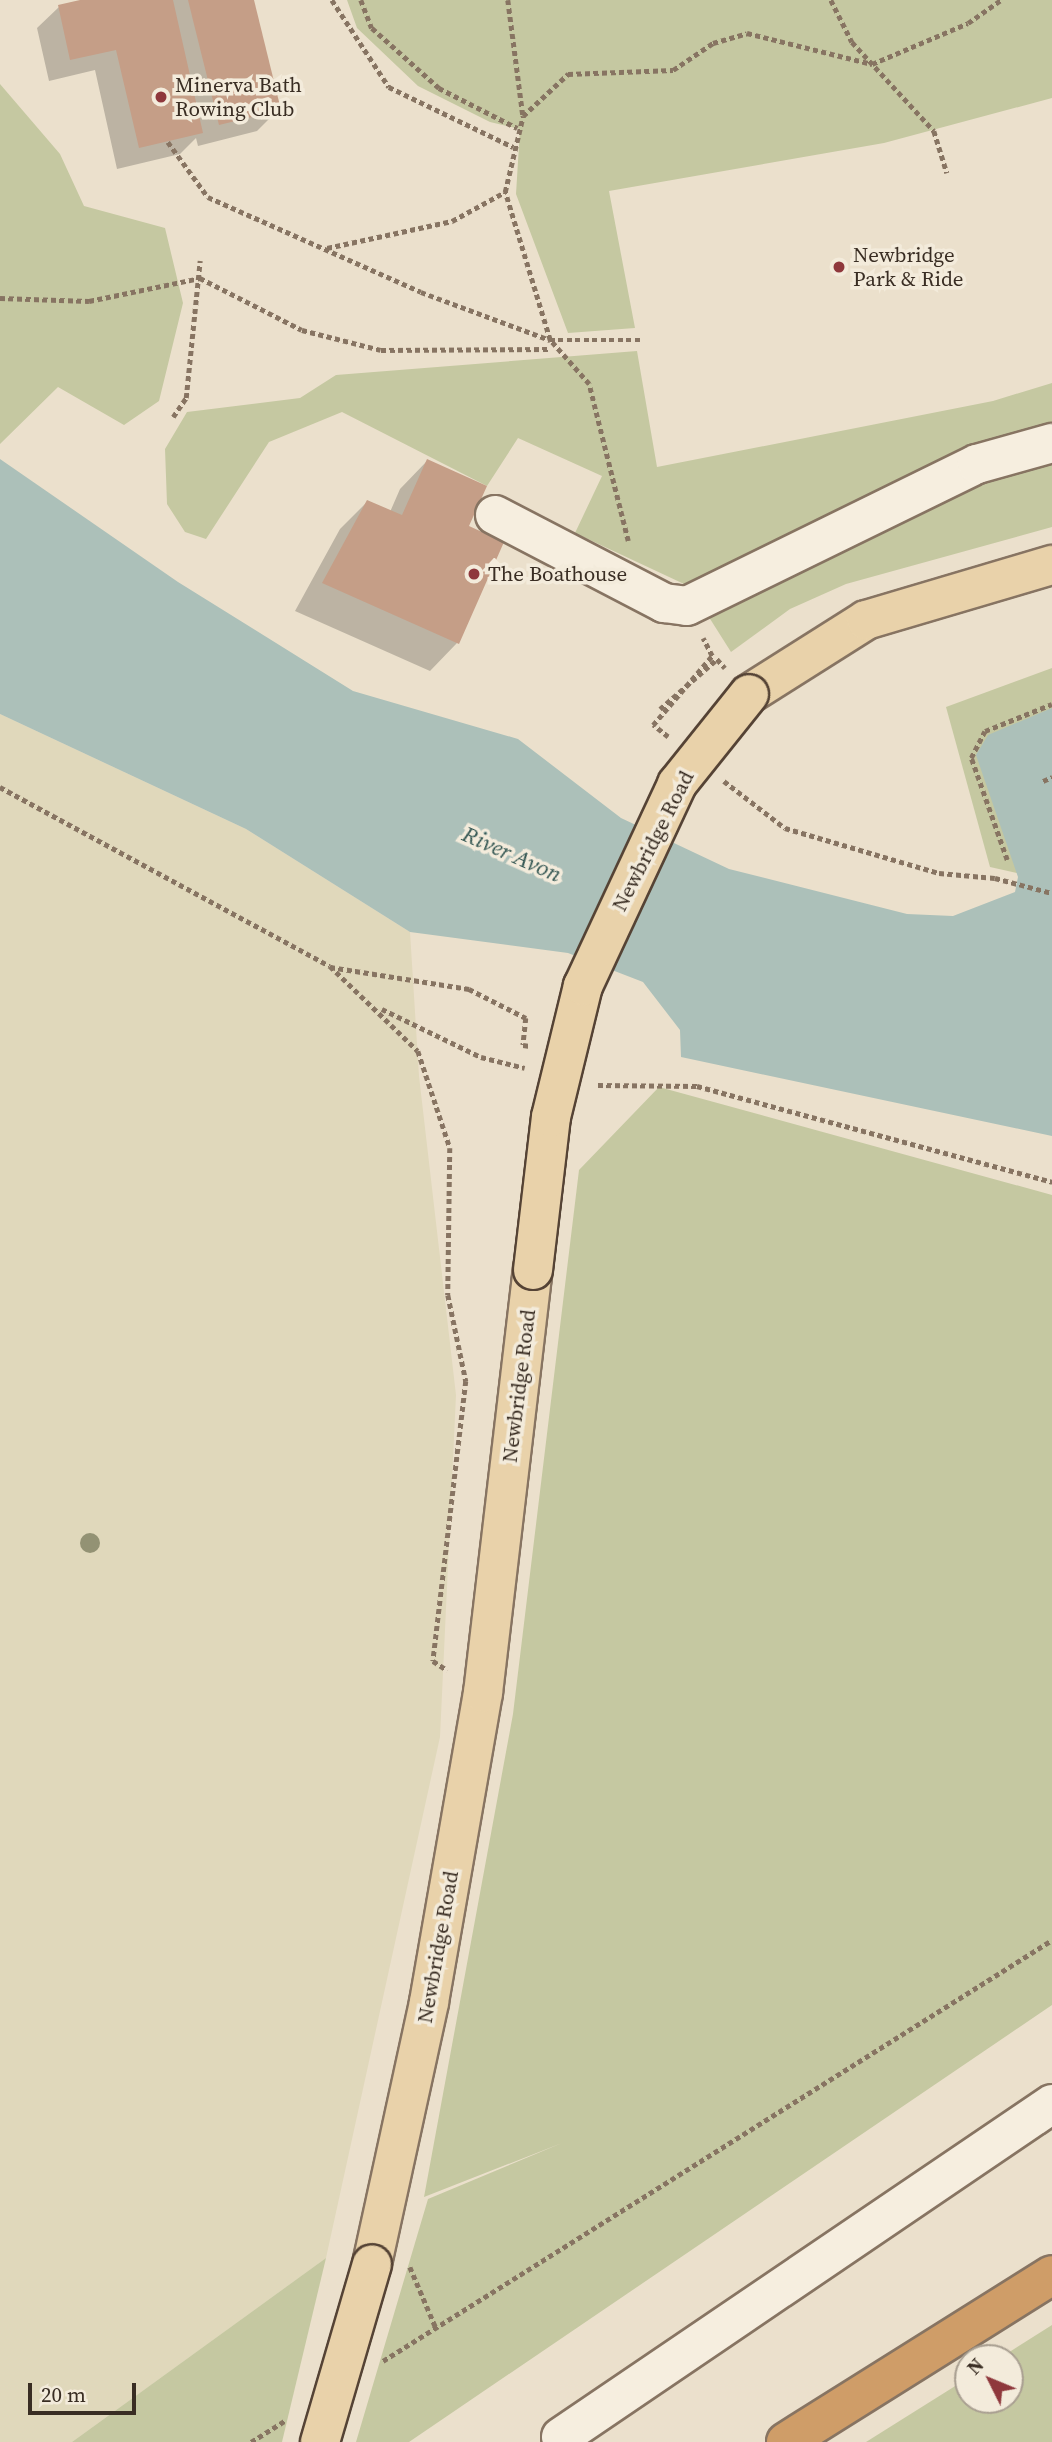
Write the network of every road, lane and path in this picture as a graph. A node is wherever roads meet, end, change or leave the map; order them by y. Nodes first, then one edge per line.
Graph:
1 (332, 0) edge
2 (361, 0) edge
3 (508, 0) edge
4 (831, 0) edge
5 (1001, 0) edge
6 (873, 64) junction
7 (523, 116) junction
8 (517, 128) junction
9 (168, 142) dead end
10 (513, 147) junction
11 (947, 173) dead end
12 (505, 192) junction
13 (327, 248) dead end
14 (200, 261) dead end
15 (200, 278) junction
16 (0, 298) edge
17 (550, 340) junction
18 (641, 340) dead end
19 (549, 349) dead end
20 (173, 417) dead end
21 (1052, 443) edge
22 (495, 516) dead end
23 (633, 553) dead end
24 (1052, 565) edge
25 (687, 606) junction
26 (1052, 704) edge
27 (669, 707) dead end
28 (660, 709) junction
29 (675, 743) dead end
30 (719, 777) dead end
31 (1052, 778) edge
32 (1043, 781) dead end
33 (0, 787) edge
34 (1007, 860) dead end
35 (1052, 893) edge
36 (330, 967) junction
37 (378, 1007) junction
38 (523, 1045) dead end
39 (529, 1069) dead end
40 (590, 1084) dead end
41 (1052, 1182) edge
42 (483, 1693) junction
43 (1052, 1940) edge
44 (1052, 2104) edge
45 (375, 2254) junction
46 (1052, 2275) edge
47 (436, 2328) junction
48 (379, 2363) dead end
49 (309, 2428) edge
50 (561, 2437) dead end
51 (251, 2442) edge
52 (786, 2442) edge

1 - 10 path
2 - 8 path
3 - 7 path
4 - 6 path
5 - 6 path
6 - 7 path
6 - 11 path
7 - 8 path
8 - 10 path
9 - 17 path
10 - 12 path
12 - 13 path
12 - 17 path
14 - 15 path
15 - 16 path
15 - 19 path
15 - 20 path
17 - 18 path
17 - 23 path
21 - 25 lane
22 - 25 lane
24 - 42 main road, Newbridge Road, bridge
25 - 28 path
26 - 34 path
27 - 28 path
28 - 29 path
30 - 35 path
31 - 32 path
33 - 36 path
36 - 37 path
36 - 38 path
37 - 39 path
37 - 42 path
40 - 41 path
42 - 45 main road, Newbridge Road
43 - 47 path
44 - 50 lane
45 - 47 path
45 - 49 main road, Newbridge Road, bridge
46 - 52 highway
47 - 48 path
49 - 51 path

